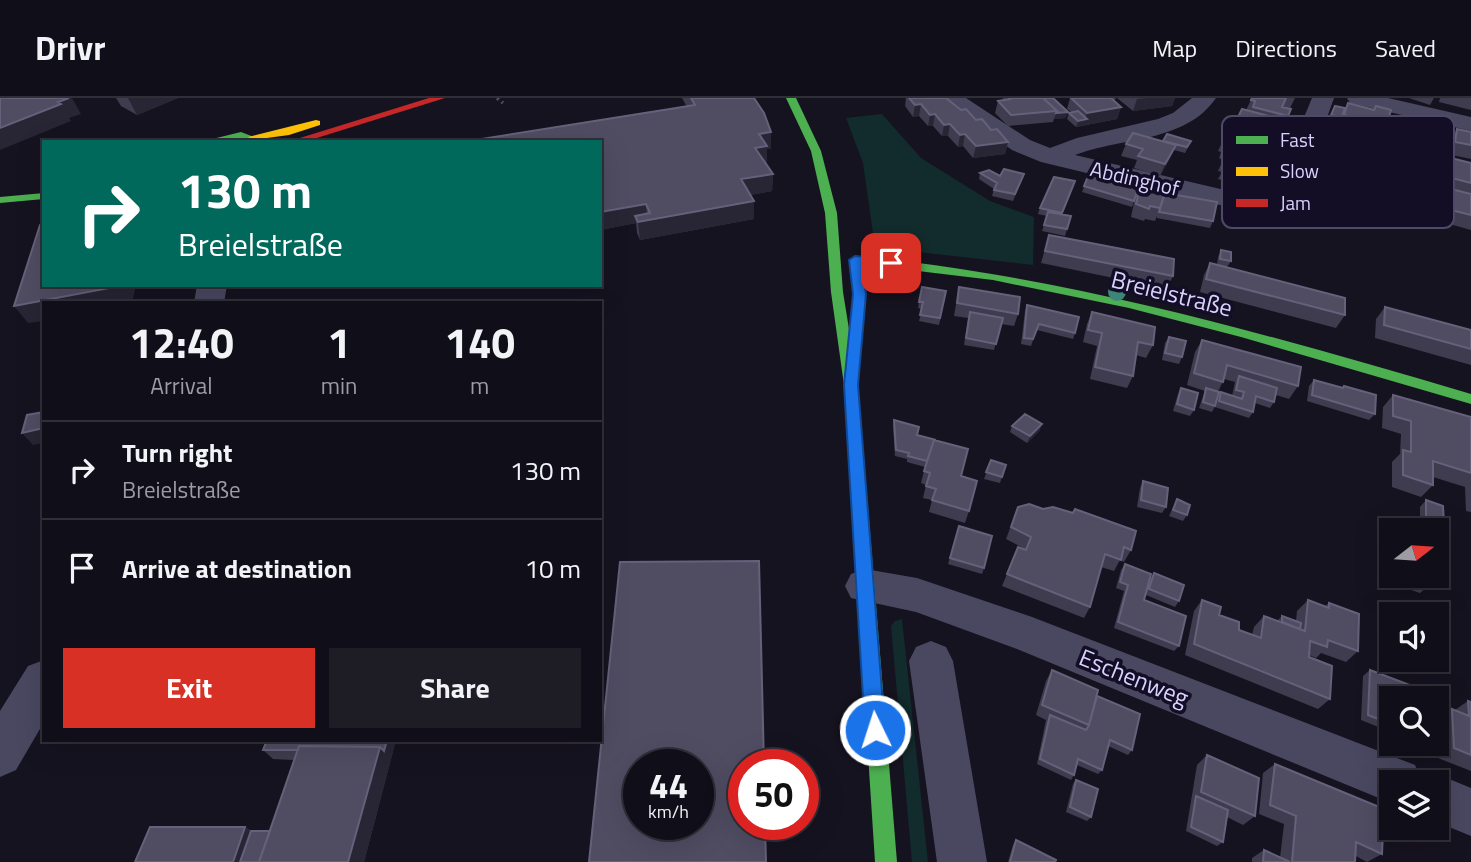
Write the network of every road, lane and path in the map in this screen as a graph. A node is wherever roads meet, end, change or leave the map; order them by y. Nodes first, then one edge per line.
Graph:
1 (397, 98) edge
2 (440, 98) edge
3 (497, 98) edge
4 (791, 98) edge
5 (950, 98) edge
6 (1205, 98) edge
7 (1323, 98) edge
8 (1359, 98) edge
9 (503, 103) dead end
10 (1316, 116) edge
11 (1437, 116) edge
12 (258, 139) edge
13 (214, 140) edge
14 (299, 140) edge
15 (1050, 157) junction
16 (42, 182) edge
17 (0, 186) edge
18 (42, 196) edge
19 (1220, 197) dead end
20 (0, 200) edge
21 (855, 260) dead end
22 (857, 320) dead end
23 (851, 385) junction
24 (1471, 399) edge
25 (865, 586) junction
26 (931, 661) dead end
27 (42, 683) edge
28 (0, 754) edge
29 (1379, 774) edge
30 (1449, 803) edge
31 (1471, 812) edge
32 (886, 862) edge
33 (962, 862) edge

1 - 12 main road
2 - 14 main road
3 - 9 path
4 - 23 main road
5 - 15 street, Abdinghof
6 - 15 street, Abdinghof
7 - 10 street
8 - 11 street
12 - 13 main road
15 - 19 street, Abdinghof
16 - 17 main road
18 - 20 main road
21 - 24 main road, Breielstraße
22 - 23 main road
23 - 25 main road
25 - 29 street, Eschenweg
25 - 32 main road
26 - 33 street
27 - 28 street
30 - 31 street

